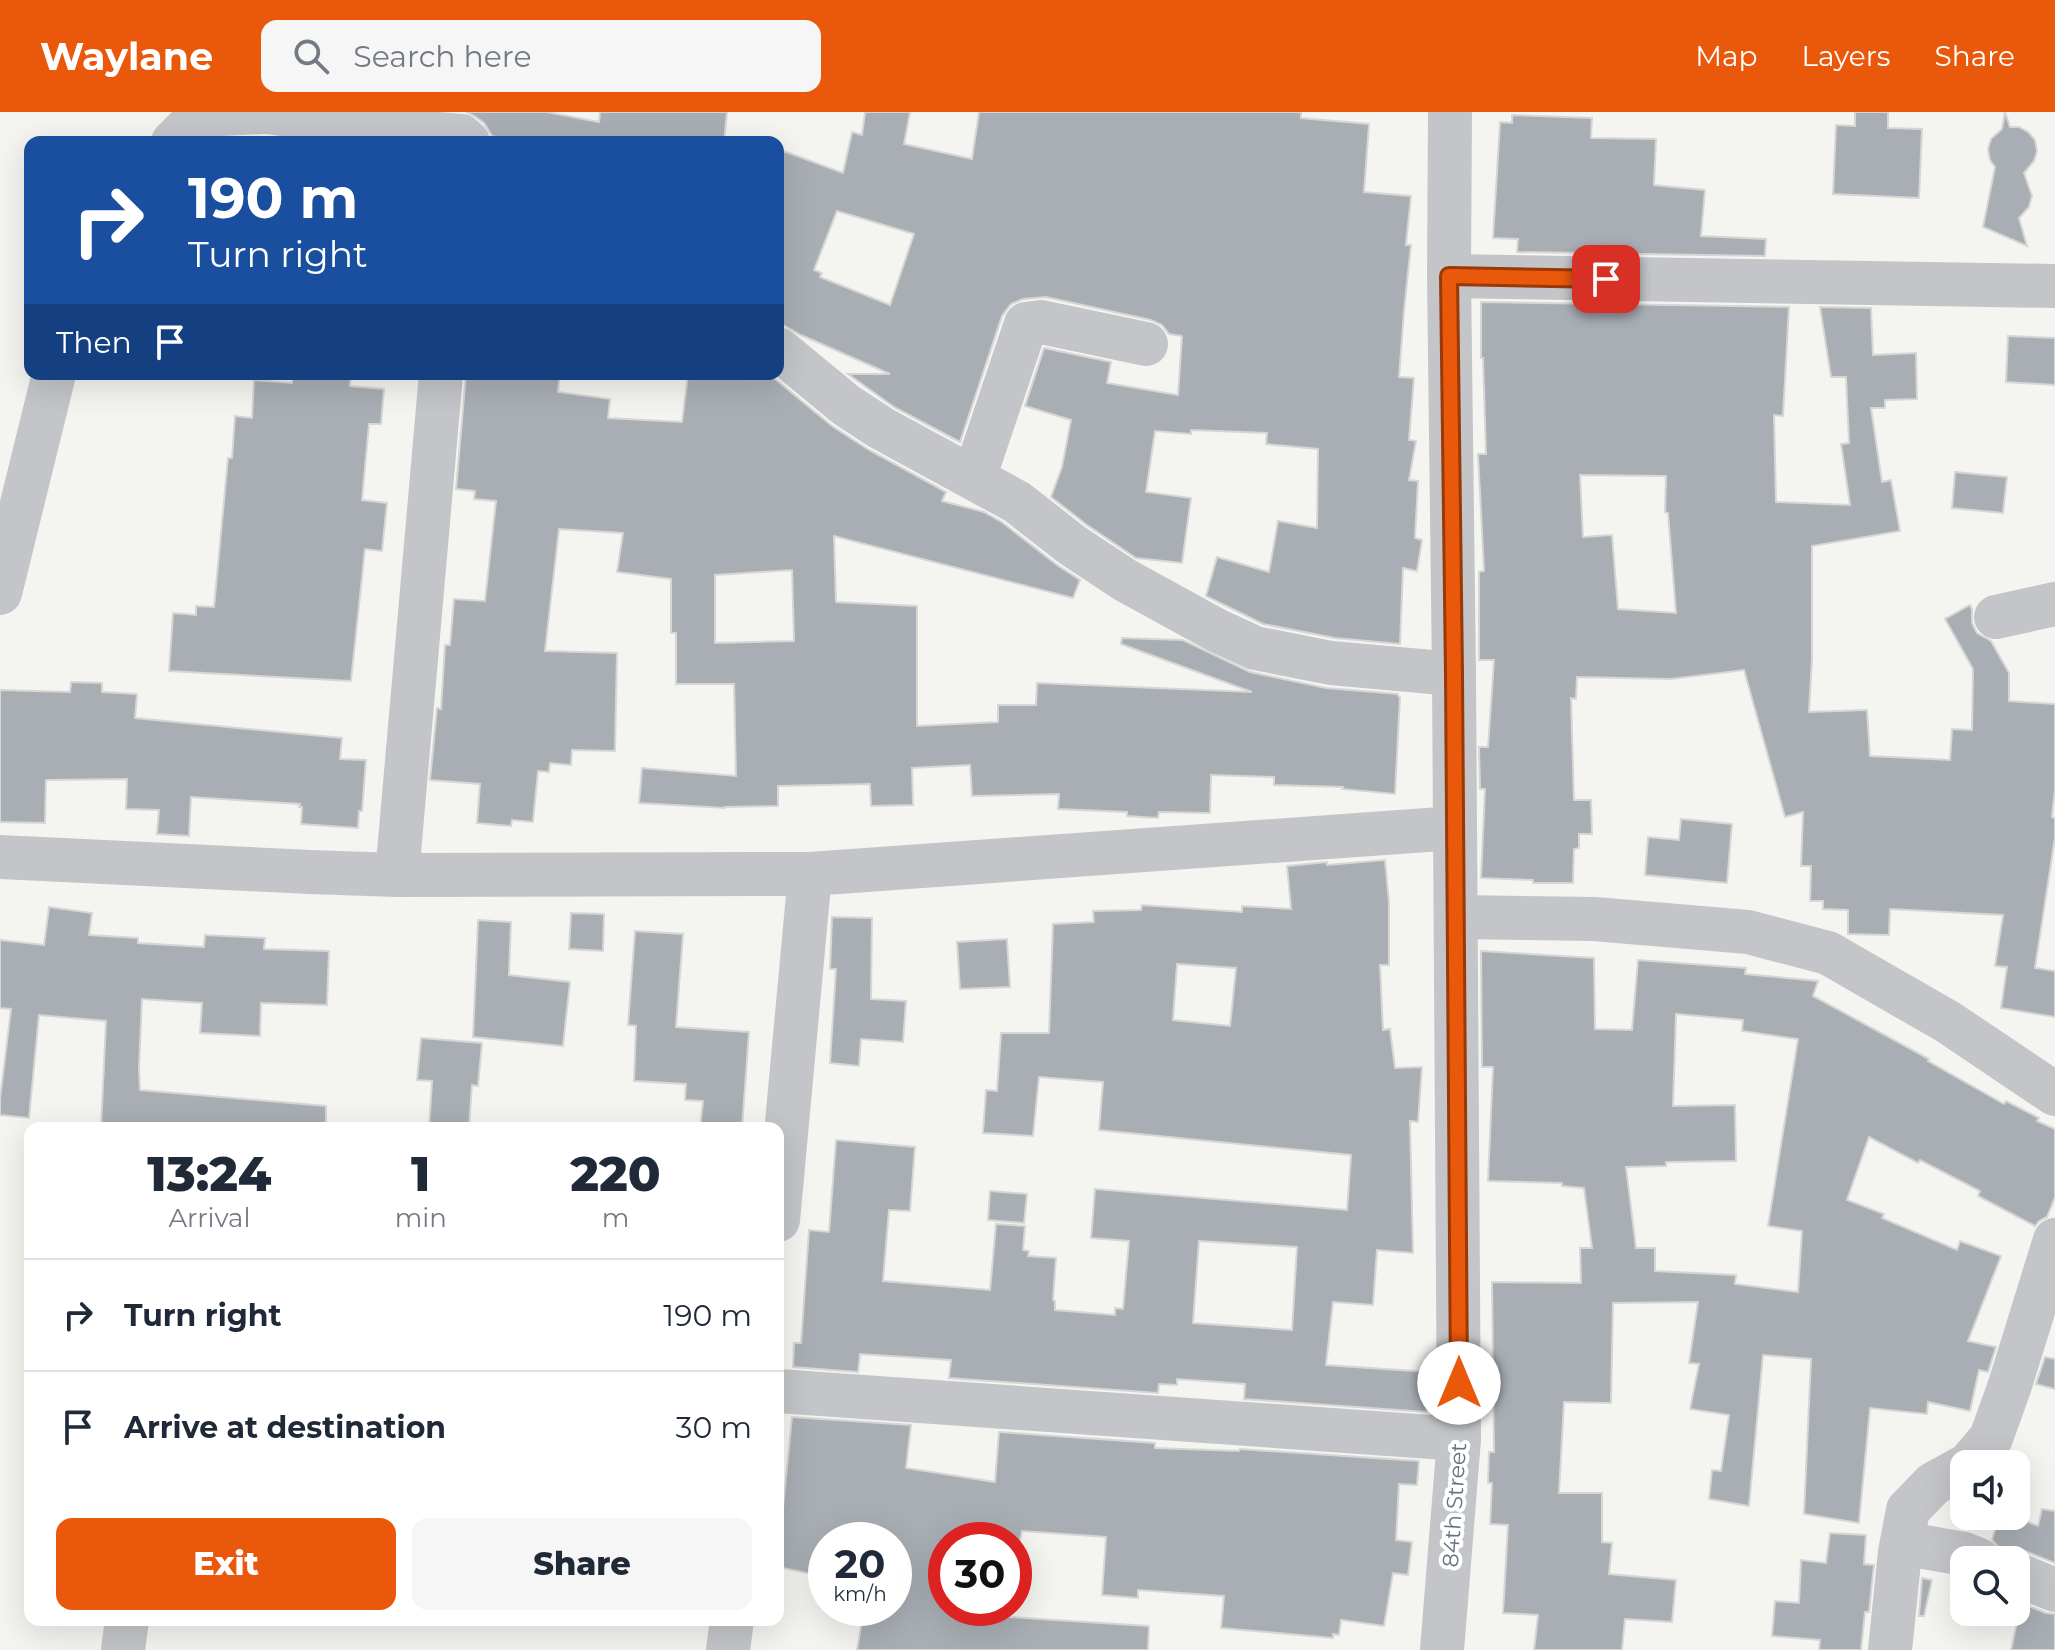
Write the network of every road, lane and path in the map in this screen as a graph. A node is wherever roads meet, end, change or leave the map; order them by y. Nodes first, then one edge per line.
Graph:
1 (266, 112) edge
2 (1450, 112) edge
3 (190, 123) edge
4 (463, 133) edge
5 (1449, 276) junction
6 (2055, 286) edge
7 (1146, 344) dead end
8 (784, 354) edge
9 (53, 380) edge
10 (440, 380) edge
11 (974, 478) junction
12 (0, 593) edge
13 (2055, 604) edge
14 (1996, 617) dead end
15 (1454, 674) junction
16 (1455, 828) junction
17 (0, 857) edge
18 (810, 874) junction
19 (397, 875) junction
20 (1456, 917) junction
21 (2055, 1094) edge
22 (784, 1155) edge
23 (2055, 1240) edge
24 (784, 1391) edge
25 (1459, 1439) junction
26 (1980, 1450) edge
27 (1950, 1474) edge
28 (1902, 1543) junction
29 (1950, 1552) edge
30 (2030, 1580) edge
31 (2055, 1590) edge
32 (126, 1626) edge
33 (731, 1626) edge
34 (123, 1650) edge
35 (728, 1650) edge
36 (1442, 1650) edge
37 (1890, 1650) edge

1 - 3 street
1 - 4 street
2 - 5 street, 84th Street
5 - 6 street
5 - 15 street, 84th Street
7 - 11 street
8 - 11 street
9 - 12 street
10 - 19 street
11 - 15 street
13 - 14 street
15 - 16 street, 84th Street
16 - 18 street
16 - 20 street, 84th Street
17 - 19 street
18 - 19 street
18 - 22 street
20 - 21 street
20 - 25 street, 84th Street
23 - 26 street
24 - 25 street
25 - 36 street, 84th Street
27 - 28 street
28 - 29 street
28 - 37 street
30 - 31 street
32 - 34 street
33 - 35 street

